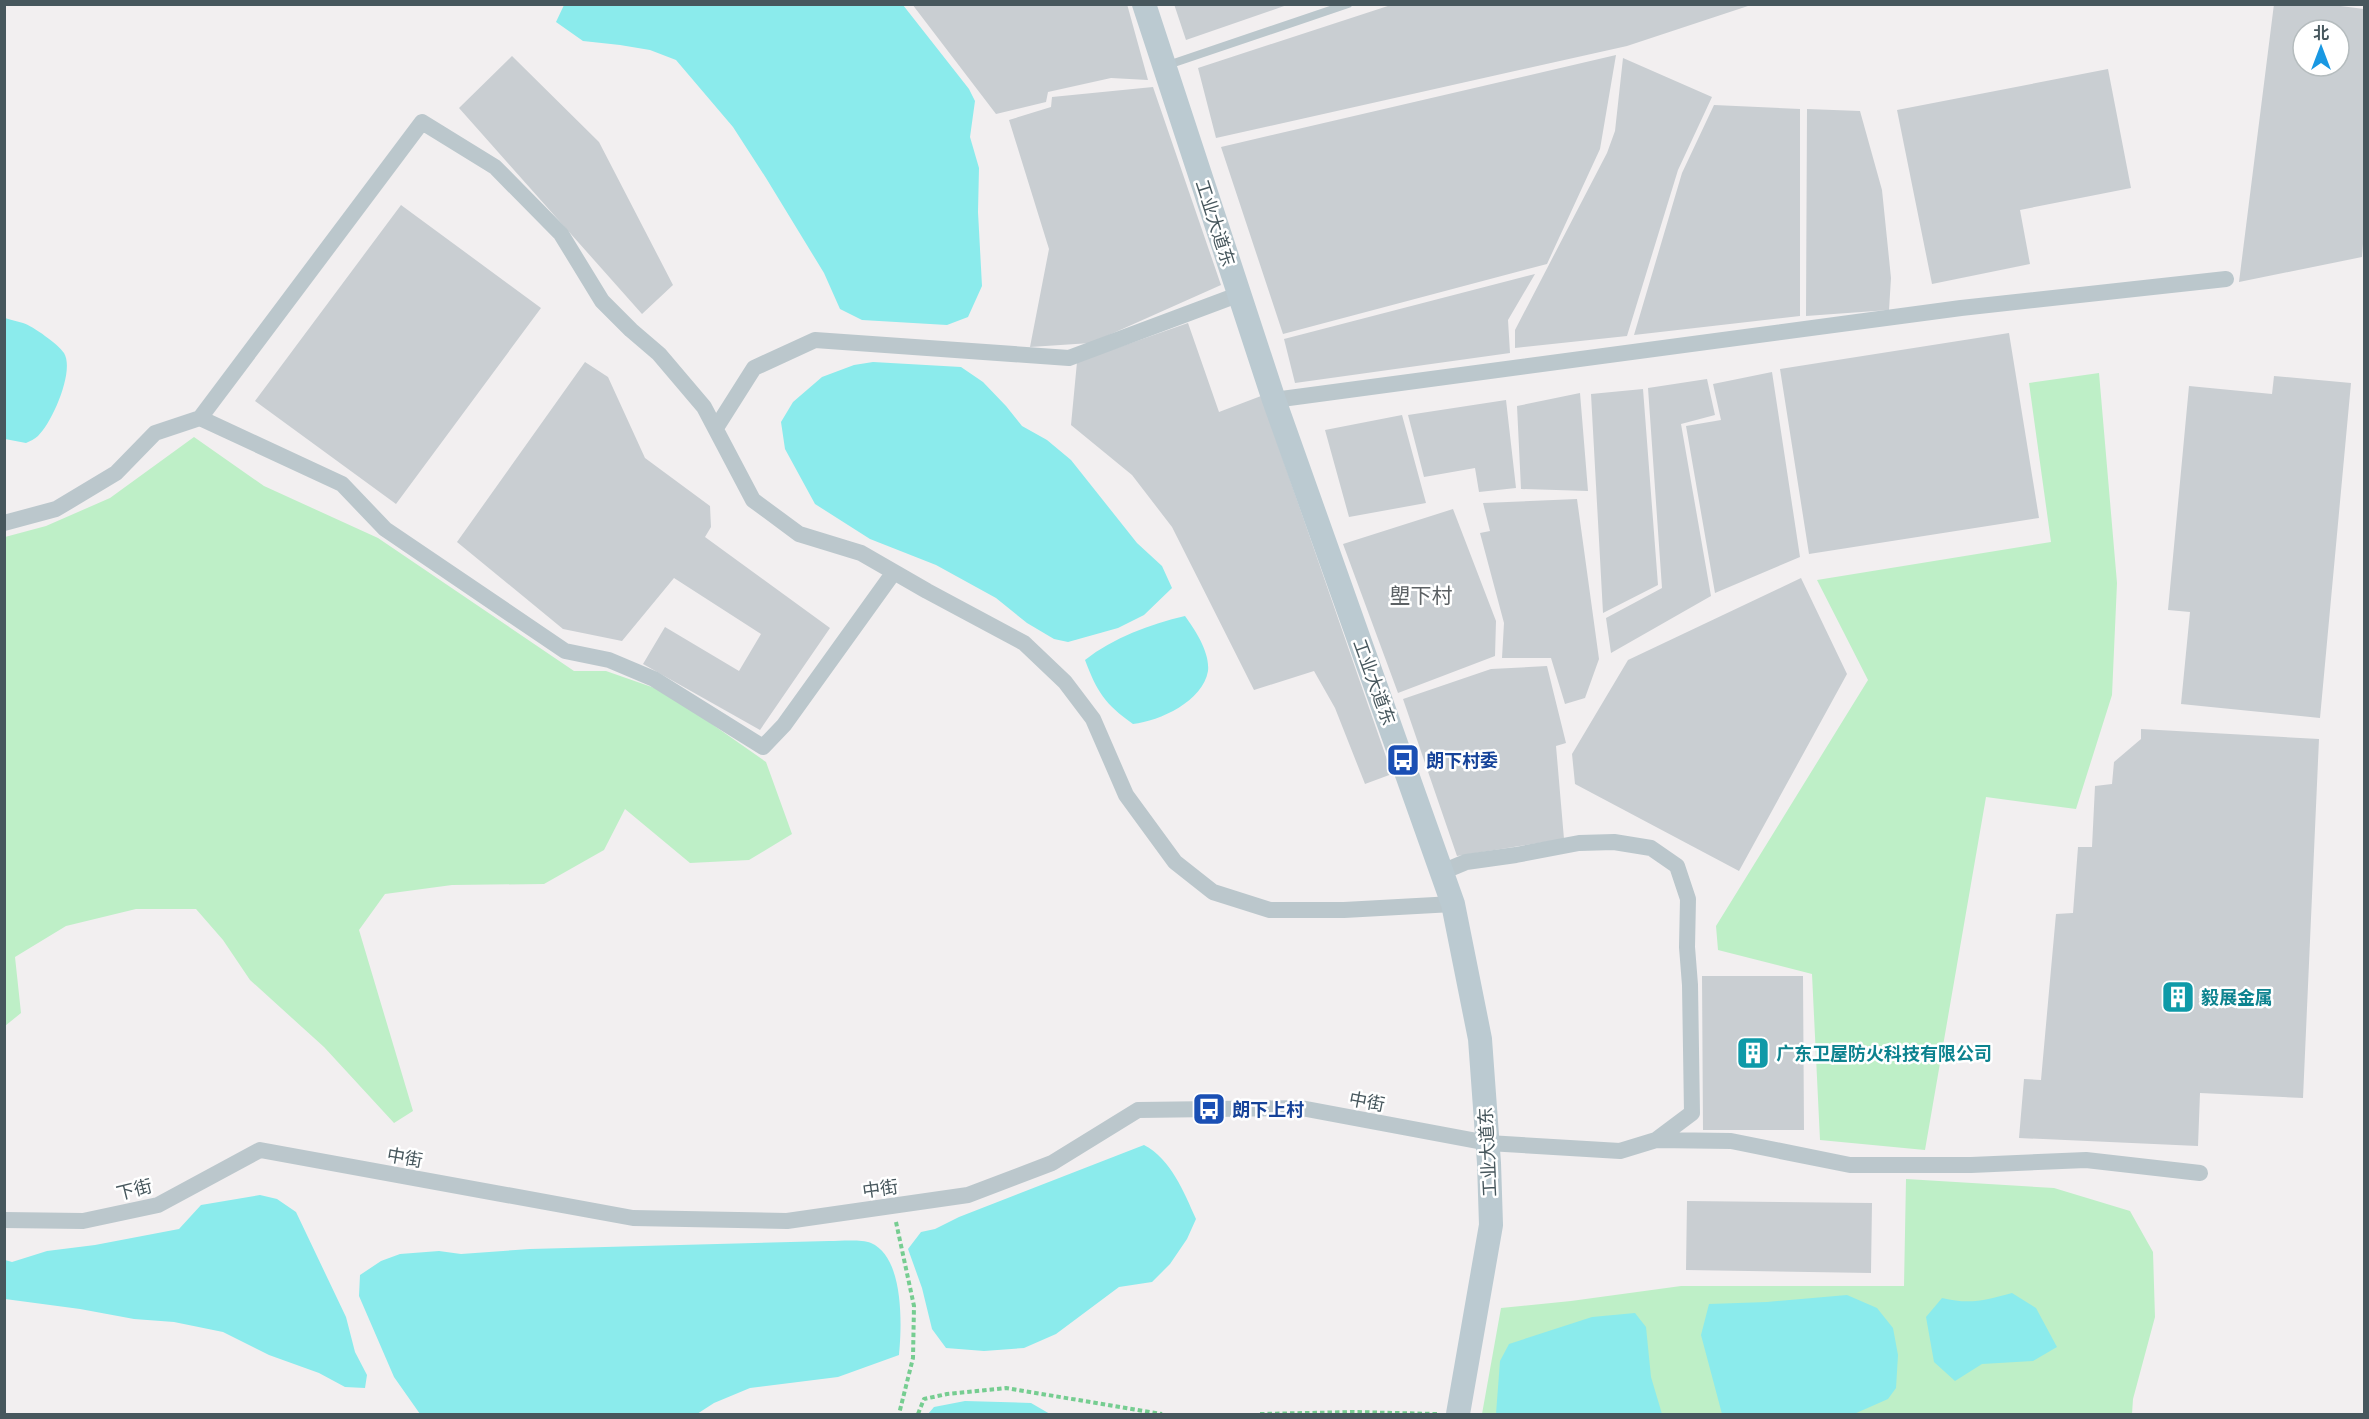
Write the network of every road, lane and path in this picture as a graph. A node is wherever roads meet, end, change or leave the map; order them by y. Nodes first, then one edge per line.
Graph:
1 (1144, 4) edge
2 (1348, 4) edge
3 (1165, 66) junction
4 (2226, 279) dead end
5 (1240, 294) junction
6 (1274, 400) junction
7 (200, 418) junction
8 (716, 428) junction
9 (4, 523) edge
10 (894, 572) junction
11 (1442, 872) junction
12 (1454, 904) junction
13 (1656, 1140) junction
14 (1488, 1143) junction
15 (260, 1150) joint
16 (2200, 1173) dead end
17 (892, 1206) junction
18 (4, 1220) edge
19 (899, 1414) edge
20 (918, 1414) edge
21 (1162, 1414) edge
22 (1260, 1414) edge
23 (1443, 1414) edge
24 (1458, 1414) edge

1 - 3 street, 工业大道东
2 - 3 lane
3 - 5 street, 工业大道东
4 - 6 street
5 - 6 street, 工业大道东
5 - 8 street
6 - 11 street, 工业大道东
7 - 8 street
7 - 9 street
7 - 10 street
8 - 10 street
10 - 12 street
11 - 12 street, 工业大道东
11 - 13 street
12 - 14 street, 工业大道东
13 - 14 street, 中街
13 - 16 street
14 - 17 street, 中街
14 - 24 street, 工业大道东
15 - 17 street, 中街
15 - 18 street, 下街
17 - 19 path
20 - 21 path
22 - 23 path

